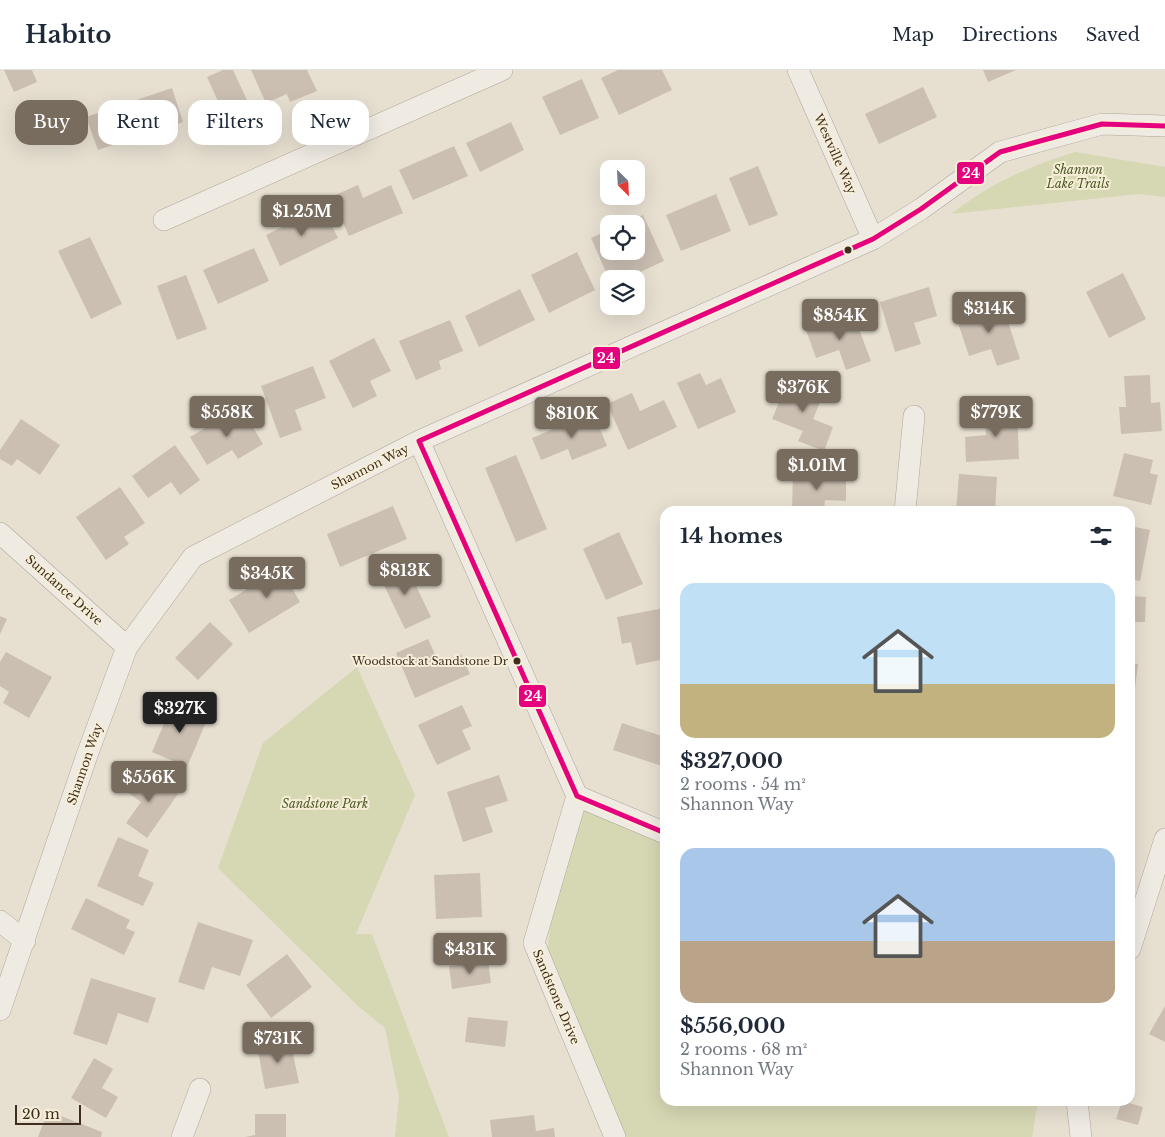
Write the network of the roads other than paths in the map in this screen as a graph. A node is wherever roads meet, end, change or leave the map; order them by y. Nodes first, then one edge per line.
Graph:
1 (502, 70) edge
2 (798, 70) edge
3 (1165, 126) edge
4 (164, 220) dead end
5 (873, 238) junction
6 (914, 416) dead end
7 (419, 441) junction
8 (905, 506) edge
9 (0, 533) edge
10 (127, 647) junction
11 (577, 796) junction
12 (660, 831) edge
13 (1165, 839) edge
14 (0, 921) edge
15 (1135, 933) edge
16 (25, 940) junction
17 (0, 1010) edge
18 (200, 1089) dead end
19 (1078, 1106) edge
20 (182, 1137) edge
21 (615, 1137) edge
22 (1081, 1137) edge

1 - 4 street
2 - 5 street, Westville Way
3 - 5 street, Shannon Way
5 - 7 street, Shannon Way
6 - 8 street
7 - 10 street, Shannon Way
7 - 11 street
9 - 10 street, Sundance Drive
10 - 16 street, Shannon Way
11 - 12 street
11 - 21 street, Sandstone Drive
13 - 15 street
14 - 16 street
16 - 17 street, Shannon Way
18 - 20 street
19 - 22 street

